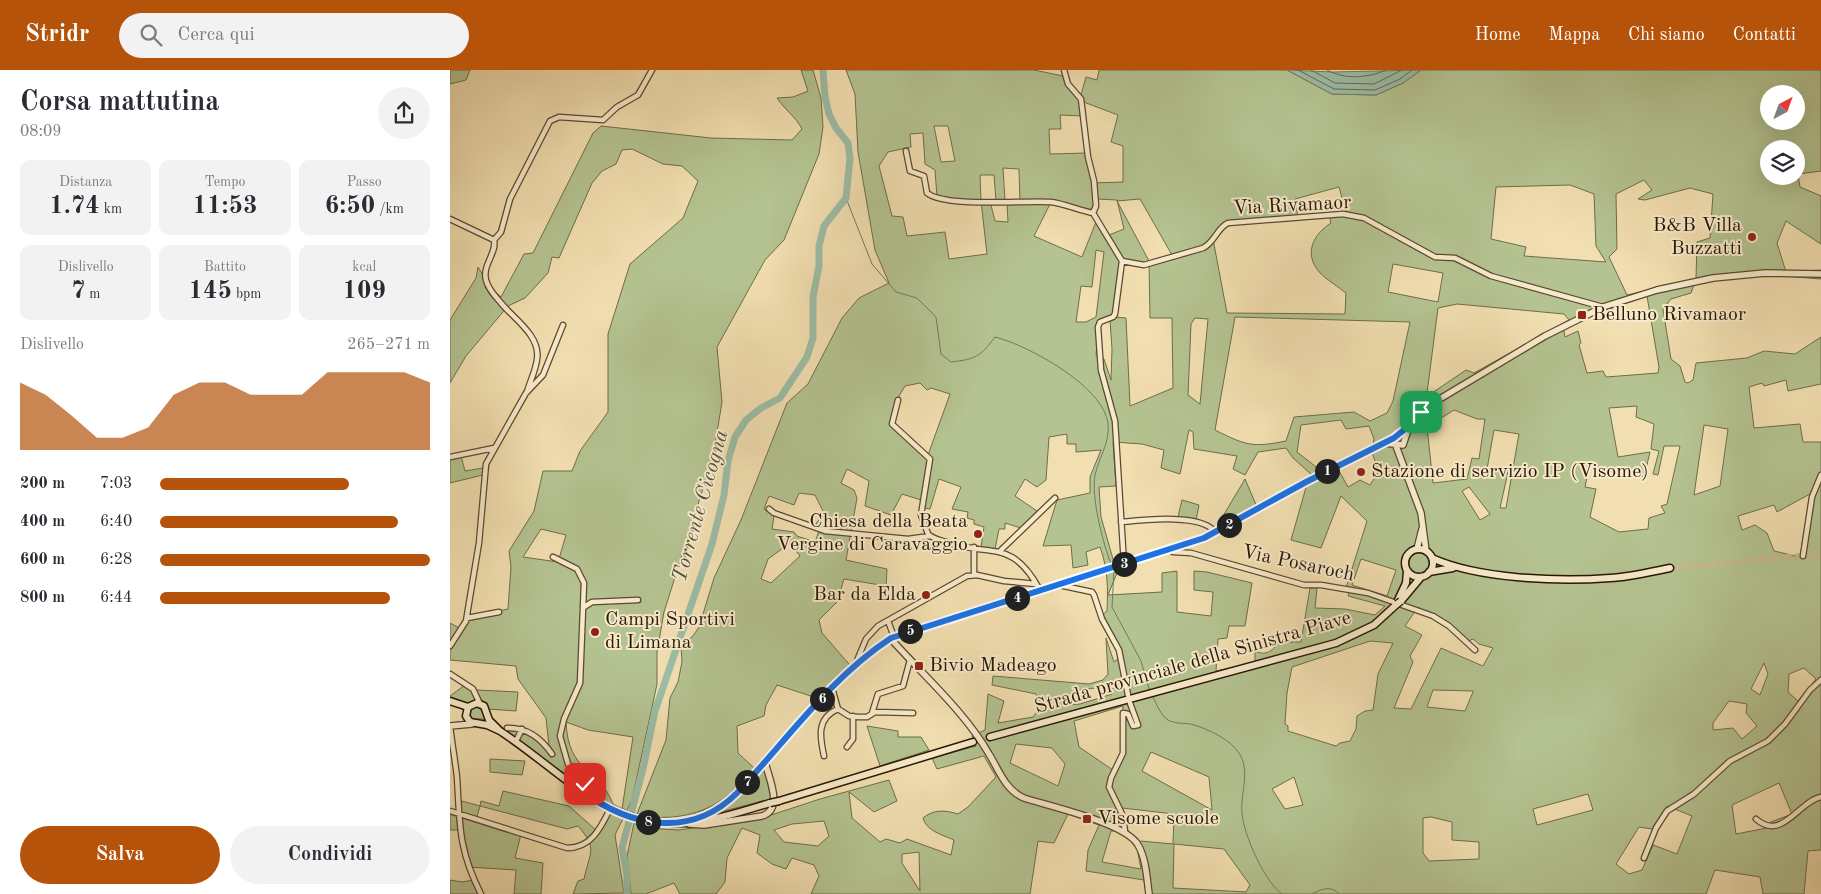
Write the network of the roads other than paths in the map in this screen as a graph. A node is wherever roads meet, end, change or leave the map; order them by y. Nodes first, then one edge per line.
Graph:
1 (652, 70) edge
2 (1064, 70) edge
3 (906, 151) dead end
4 (1093, 213) junction
5 (450, 219) edge
6 (494, 240) junction
7 (1122, 260) junction
8 (1821, 274) edge
9 (1604, 307) junction
10 (564, 325) dead end
11 (526, 394) junction
12 (898, 400) dead end
13 (1398, 440) junction
14 (494, 448) junction
15 (450, 457) edge
16 (1402, 460) junction
17 (1821, 475) edge
18 (1055, 498) dead end
19 (769, 509) dead end
20 (1121, 522) junction
21 (1423, 524) junction
22 (1215, 532) junction
23 (930, 536) junction
24 (973, 547) junction
25 (1170, 549) junction
26 (1417, 550) junction
27 (1000, 551) junction
28 (1426, 551) junction
29 (1803, 556) dead end
30 (552, 557) dead end
31 (1432, 558) junction
32 (1121, 565) junction
33 (1456, 568) junction
34 (1670, 568) tunnel mouth
35 (1407, 571) junction
36 (1429, 572) junction
37 (974, 575) junction
38 (1421, 577) junction
39 (1036, 584) junction
40 (1059, 585) junction
41 (1040, 590) junction
42 (638, 600) dead end
43 (1397, 602) junction
44 (584, 608) junction
45 (499, 612) dead end
46 (467, 618) junction
47 (888, 621) junction
48 (893, 638) junction
49 (450, 646) edge
50 (1475, 650) dead end
51 (910, 660) junction
52 (858, 662) junction
53 (450, 674) edge
54 (1821, 680) edge
55 (832, 688) junction
56 (476, 694) junction
57 (1128, 694) dead end
58 (1132, 701) junction
59 (452, 702) edge
60 (481, 705) junction
61 (838, 709) junction
62 (468, 711) junction
63 (872, 713) junction
64 (913, 713) dead end
65 (487, 715) junction
66 (853, 716) junction
67 (472, 724) junction
68 (480, 724) junction
69 (457, 725) junction
70 (450, 726) edge
71 (507, 728) dead end
72 (522, 728) junction
73 (500, 731) junction
74 (990, 737) dead end
75 (516, 741) junction
76 (973, 742) dead end
77 (847, 747) dead end
78 (552, 754) dead end
79 (824, 756) dead end
80 (765, 762) junction
81 (582, 791) junction
82 (1821, 797) edge
83 (610, 809) junction
84 (450, 811) edge
85 (457, 815) junction
86 (1756, 819) dead end
87 (679, 823) junction
88 (1125, 832) junction
89 (1644, 858) dead end
90 (481, 894) edge
91 (1149, 894) edge

1 - 6 street
2 - 4 street
3 - 4 street
4 - 7 street
5 - 6 street
6 - 11 street
7 - 9 street, Via Rivamaor
7 - 20 street
8 - 9 street
9 - 13 street
10 - 11 street
11 - 14 street
12 - 23 street
13 - 16 street
13 - 16 street
13 - 22 street
14 - 15 street
14 - 46 street
16 - 21 street
17 - 29 street
18 - 27 street
19 - 23 street
20 - 22 street
20 - 32 street
21 - 26 street
21 - 28 street
22 - 25 street
23 - 24 street
24 - 27 street
24 - 37 street
25 - 32 street
25 - 43 street, Via Posaroch
26 - 28 main road
26 - 35 main road
27 - 39 street
28 - 31 main road
30 - 44 street
31 - 33 main road
31 - 36 main road
32 - 40 street
33 - 34 main road
33 - 36 main road
35 - 38 main road
35 - 43 main road
36 - 38 main road
37 - 39 street
37 - 47 street
38 - 43 main road, Strada provinciale della Sinistra Piave
39 - 41 street
40 - 41 street
40 - 57 street
41 - 48 street
42 - 44 street
43 - 50 street, Via Posaroch
43 - 58 main road, Strada provinciale della Sinistra Piave
44 - 81 street
45 - 46 street
46 - 49 street
47 - 48 street
47 - 52 street
48 - 51 street
48 - 52 street
51 - 63 street
51 - 88 street
52 - 55 street
53 - 56 street
54 - 89 street
55 - 61 street
55 - 80 street
56 - 60 street
56 - 62 street
58 - 74 main road, Strada provinciale della Sinistra Piave
58 - 88 street
59 - 62 main road
60 - 62 main road
60 - 65 main road
61 - 66 street
61 - 79 street
62 - 67 main road
62 - 69 street
63 - 64 street
63 - 66 street
65 - 68 main road
65 - 73 main road
66 - 77 street
67 - 68 main road
67 - 69 street
68 - 73 main road
69 - 70 street
70 - 85 street
71 - 72 street
72 - 75 street
72 - 78 street
73 - 75 main road
75 - 81 main road
76 - 87 main road, bridge
80 - 87 street
80 - 87 street
81 - 83 main road
82 - 86 street
83 - 85 street
83 - 87 main road
84 - 85 street
85 - 90 street
88 - 91 street

